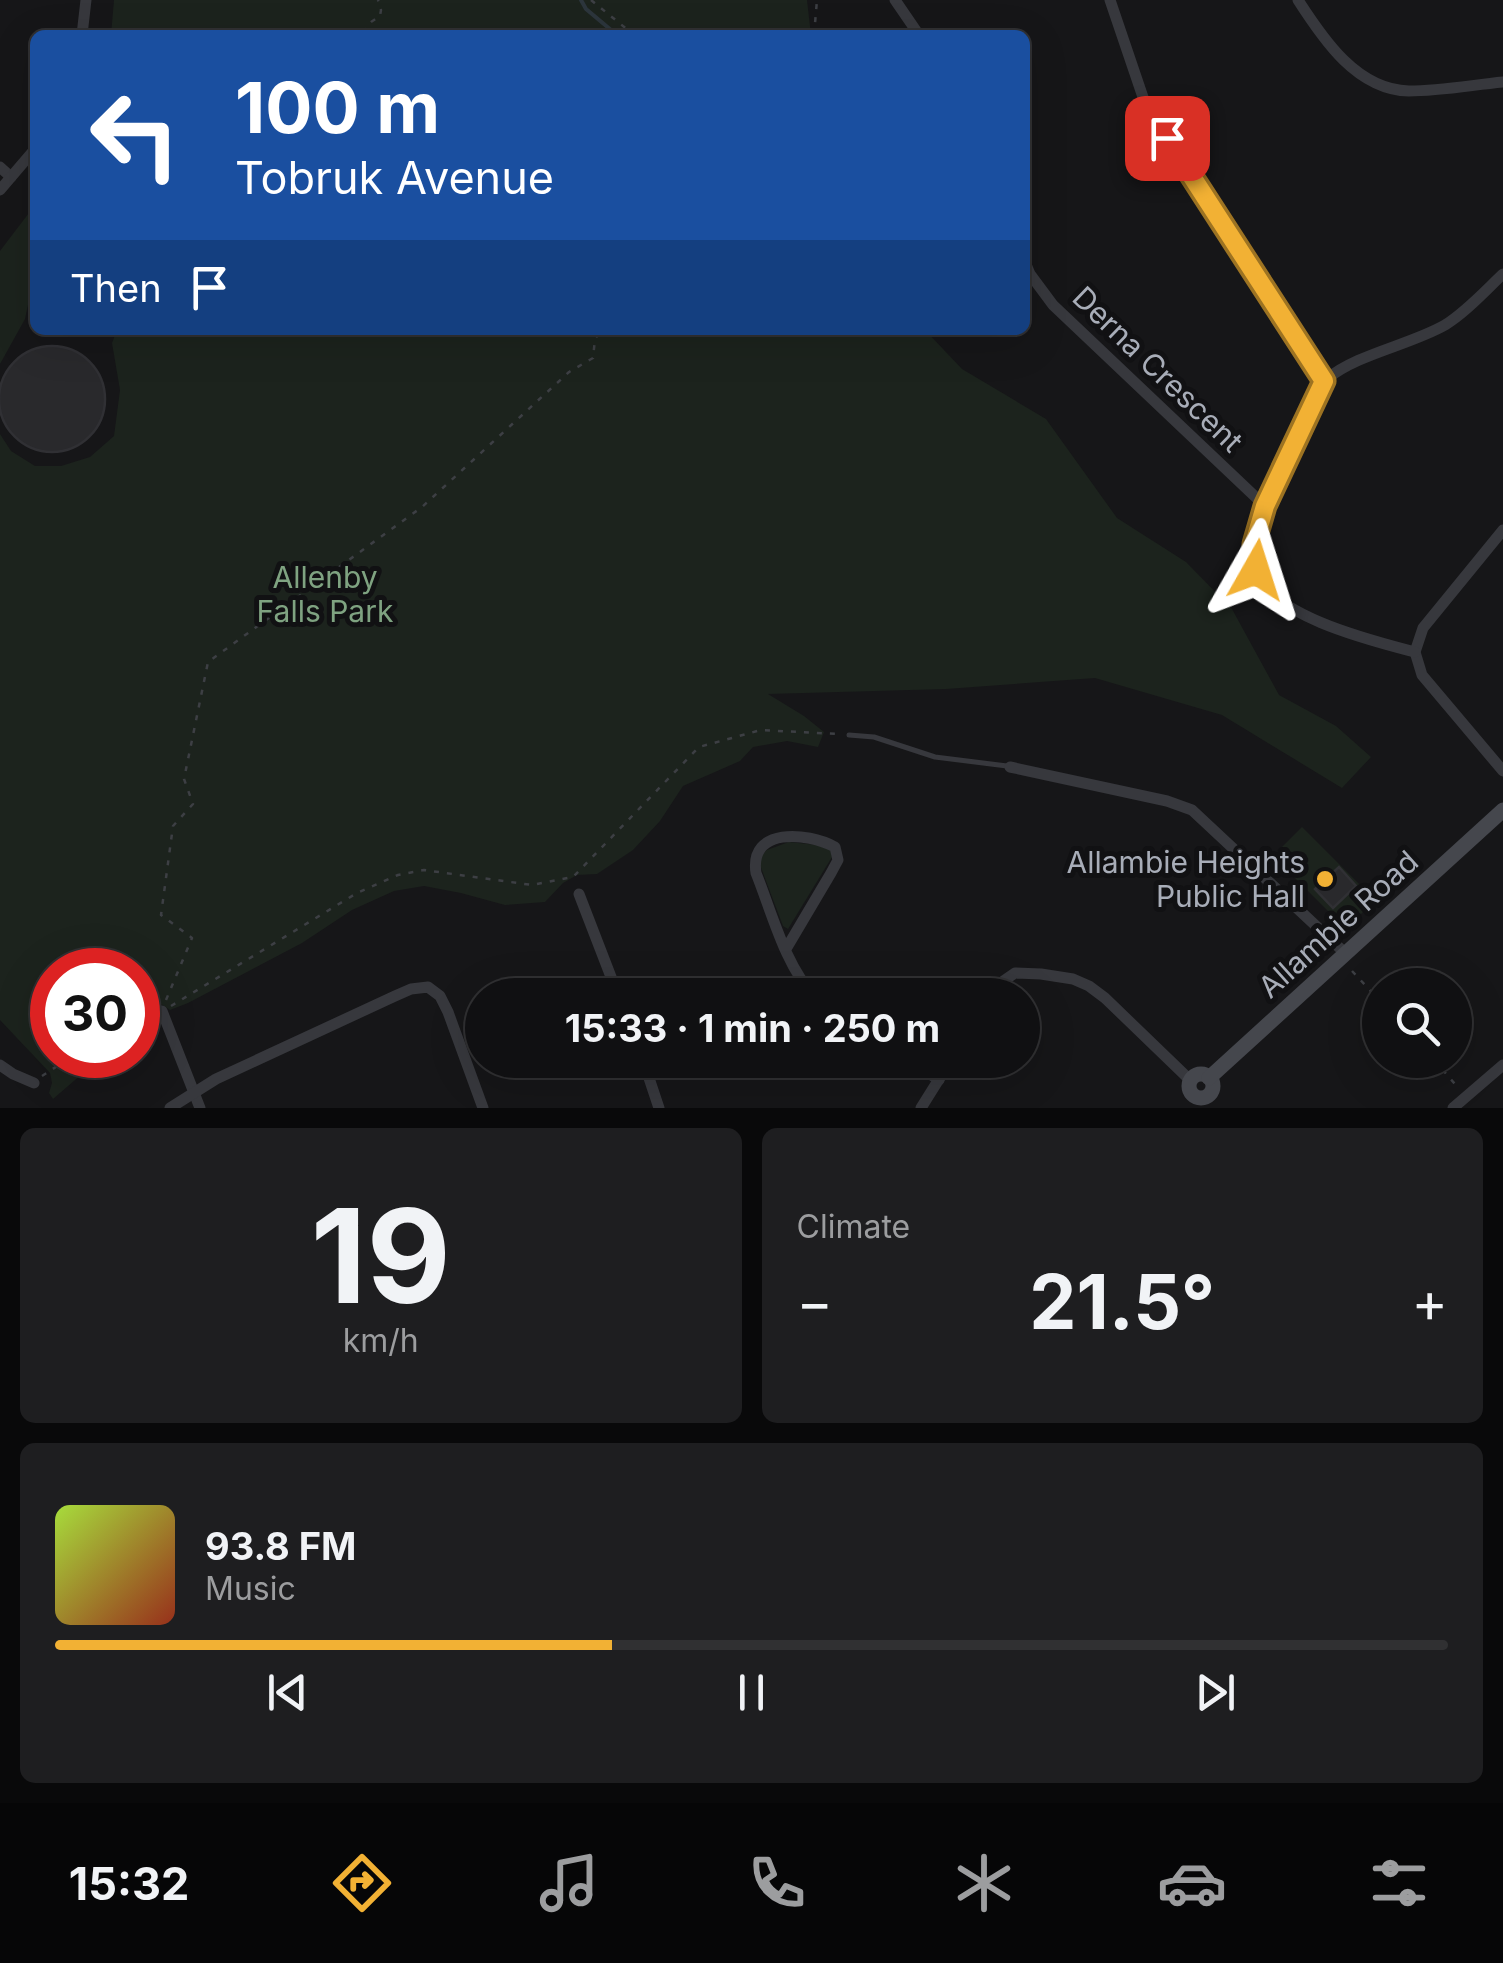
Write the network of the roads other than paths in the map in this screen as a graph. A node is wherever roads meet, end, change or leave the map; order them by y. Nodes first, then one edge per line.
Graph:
1 (86, 0) edge
2 (895, 0) edge
3 (1110, 0) edge
4 (1298, 0) edge
5 (83, 30) edge
6 (915, 30) edge
7 (1503, 82) edge
8 (30, 155) edge
9 (0, 167) edge
10 (11, 177) junction
11 (0, 190) edge
12 (1030, 274) edge
13 (1503, 274) edge
14 (1324, 381) junction
15 (1265, 506) junction
16 (1503, 530) edge
17 (1414, 652) junction
18 (849, 735) road end
19 (1010, 767) joint
20 (1503, 771) edge
21 (1503, 810) edge
22 (579, 894) dead end
23 (786, 949) junction
24 (1346, 953) junction
25 (611, 978) edge
26 (800, 978) edge
27 (1008, 978) edge
28 (162, 1011) road end
29 (0, 1065) edge
30 (1503, 1065) edge
31 (649, 1078) edge
32 (936, 1078) edge
33 (939, 1080) joint
34 (34, 1083) dead end
35 (195, 1092) junction
36 (1191, 1095) edge
37 (170, 1108) edge
38 (200, 1108) edge
39 (483, 1108) edge
40 (660, 1108) edge
41 (921, 1108) edge
42 (1454, 1108) edge

1 - 5 street
2 - 6 street
3 - 14 street
4 - 7 street
8 - 10 street
9 - 10 street
10 - 11 street
12 - 15 street, Derna Crescent
13 - 14 street
14 - 15 street
15 - 17 street
16 - 17 street
17 - 20 street
18 - 19 lane
19 - 24 street
21 - 24 main road, Allambie Road
22 - 25 street
23 - 23 street
23 - 26 street
24 - 36 main road, Allambie Road
27 - 36 street
28 - 35 street
29 - 34 street
30 - 42 street
31 - 40 street
32 - 33 street
33 - 41 street
35 - 37 street
35 - 38 street
35 - 39 street

